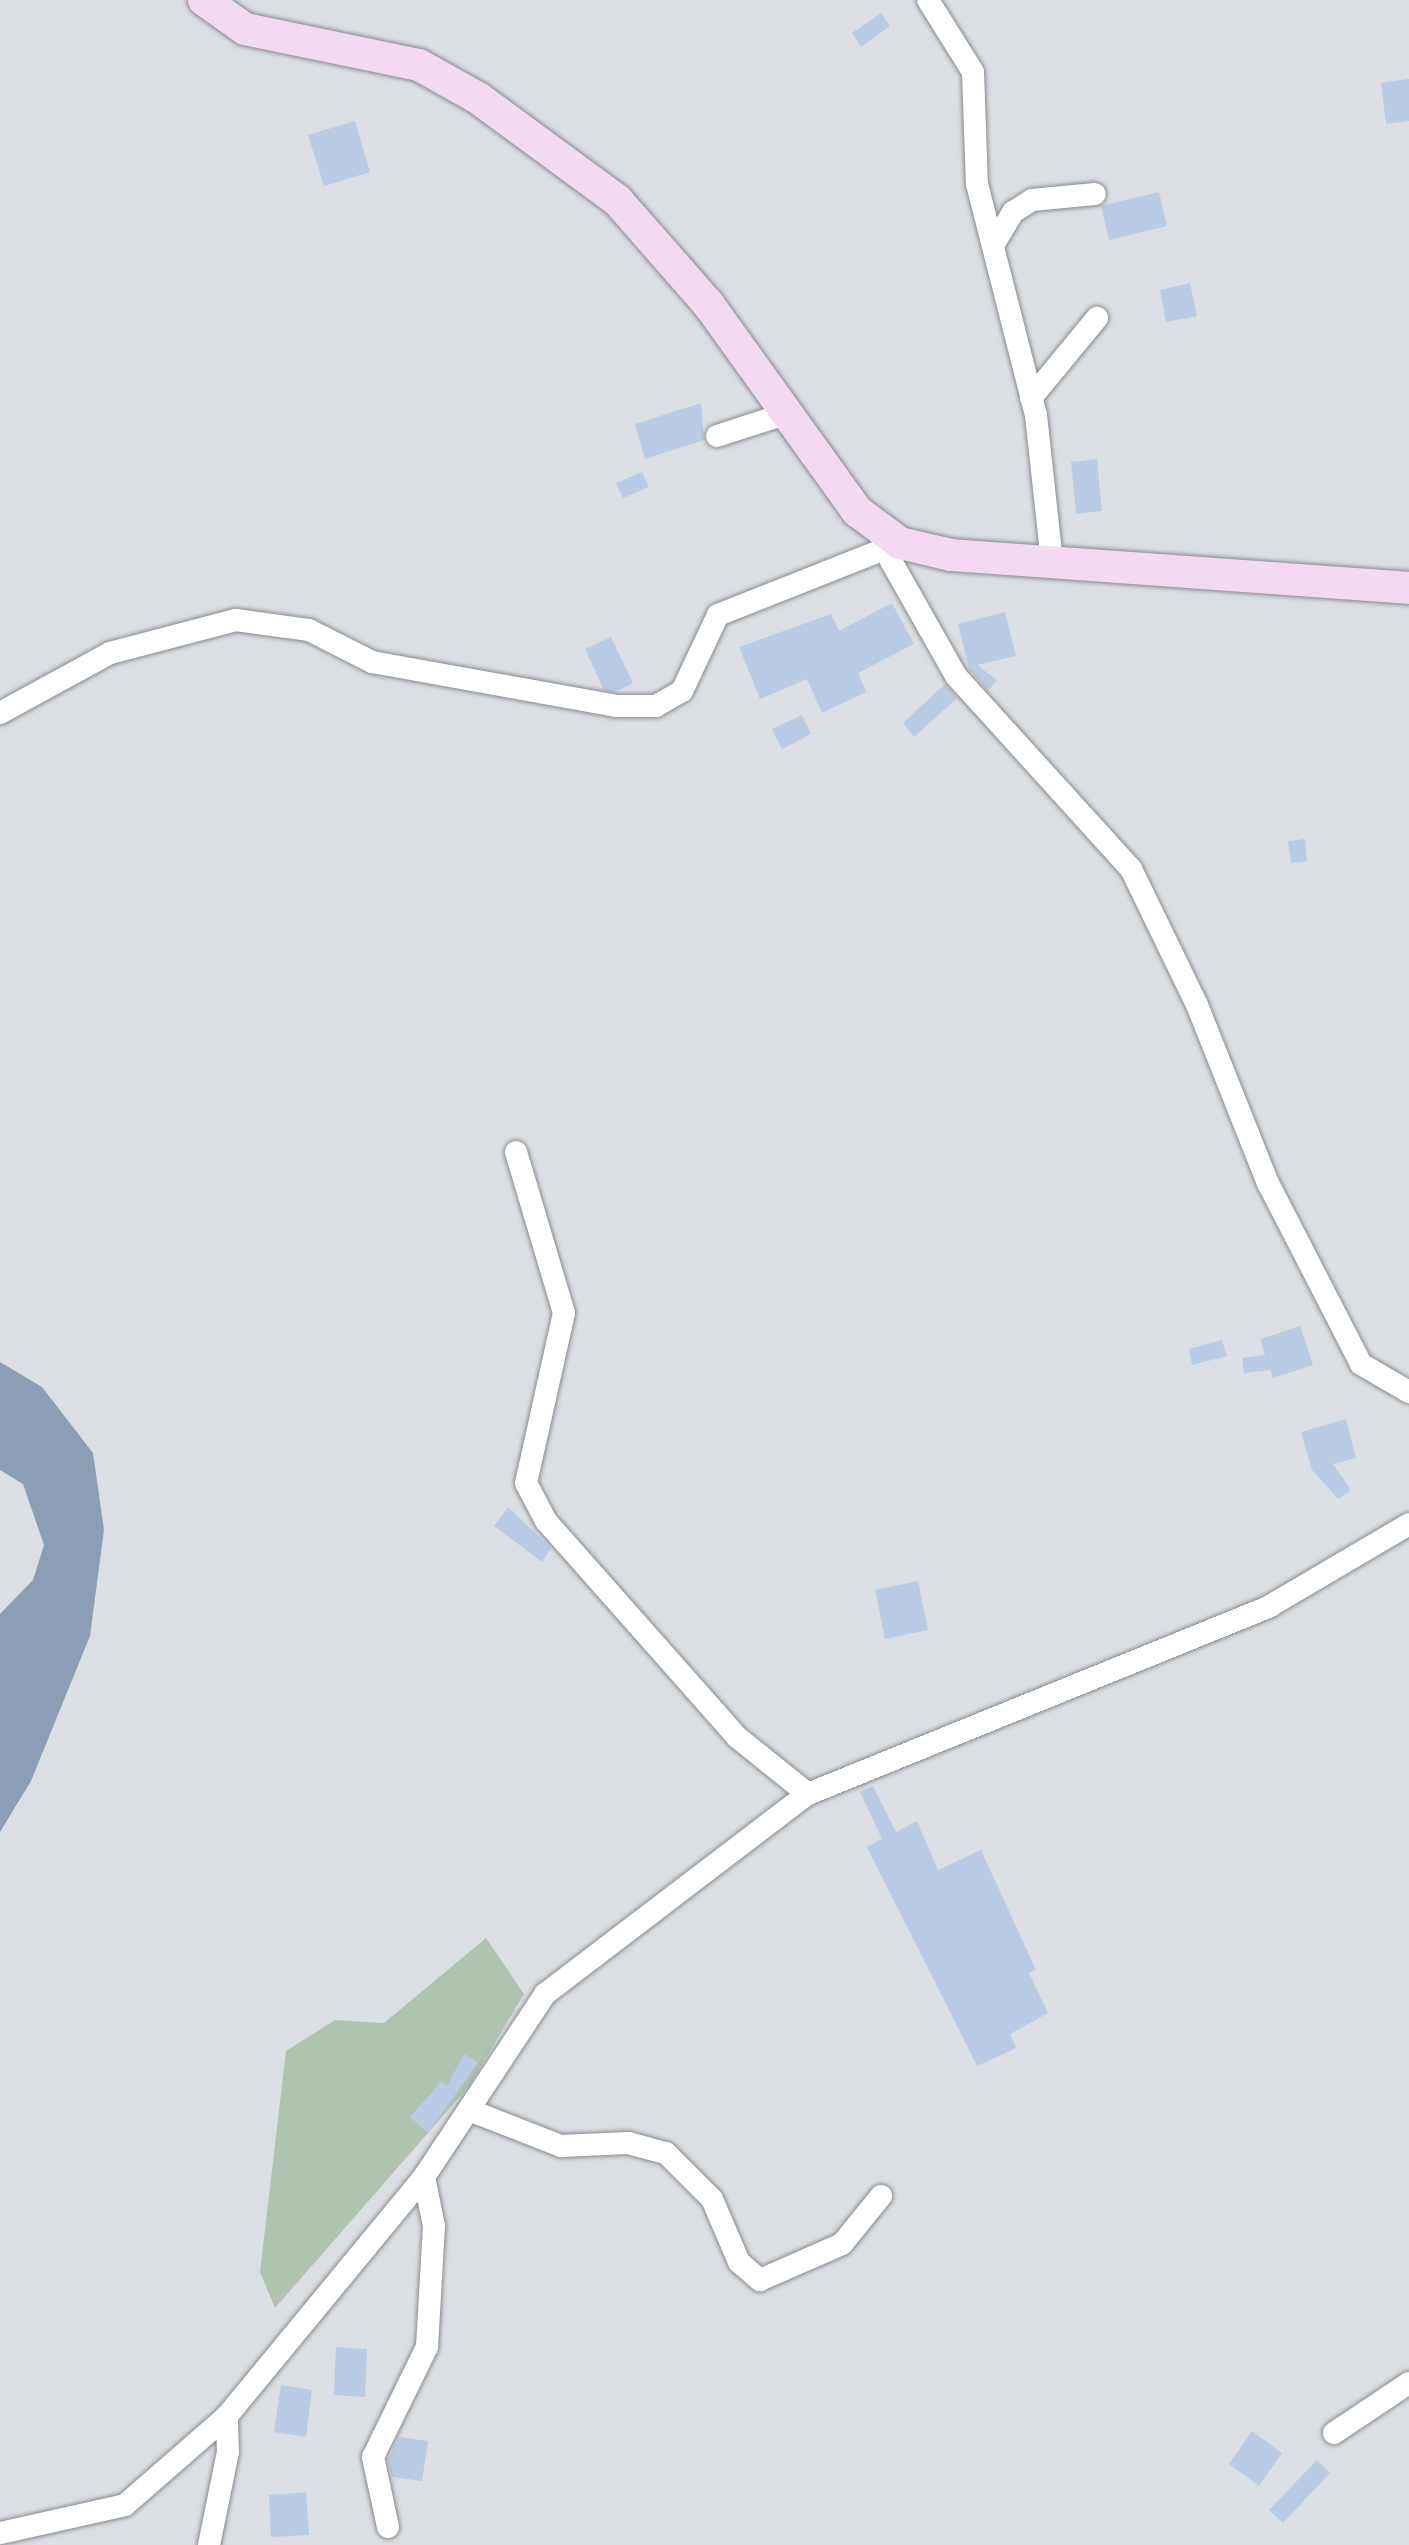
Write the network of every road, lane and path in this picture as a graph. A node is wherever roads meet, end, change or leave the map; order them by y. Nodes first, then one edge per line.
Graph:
1 (204, 0) edge
2 (928, 0) edge
3 (1095, 194) dead end
4 (995, 242) junction
5 (1097, 318) dead end
6 (1031, 398) junction
7 (788, 413) junction
8 (717, 436) dead end
9 (896, 545) junction
10 (1052, 562) junction
11 (1409, 588) edge
12 (0, 713) edge
13 (516, 1152) dead end
14 (1409, 1392) edge
15 (1409, 1524) edge
16 (808, 1794) junction
17 (469, 2110) junction
18 (424, 2177) junction
19 (881, 2196) dead end
20 (1409, 2383) edge
21 (227, 2416) junction
22 (1334, 2433) dead end
23 (388, 2527) dead end
24 (3, 2537) edge
25 (209, 2545) edge

1 - 7 street
2 - 4 street
3 - 4 street
4 - 6 street
5 - 6 street
6 - 10 street
7 - 8 street
7 - 9 street
9 - 10 street
9 - 12 street
9 - 14 street
10 - 11 street
13 - 16 street
15 - 16 street
16 - 17 street
17 - 18 street
17 - 19 street
18 - 21 street
18 - 23 street
20 - 22 street
21 - 24 street
21 - 25 street

